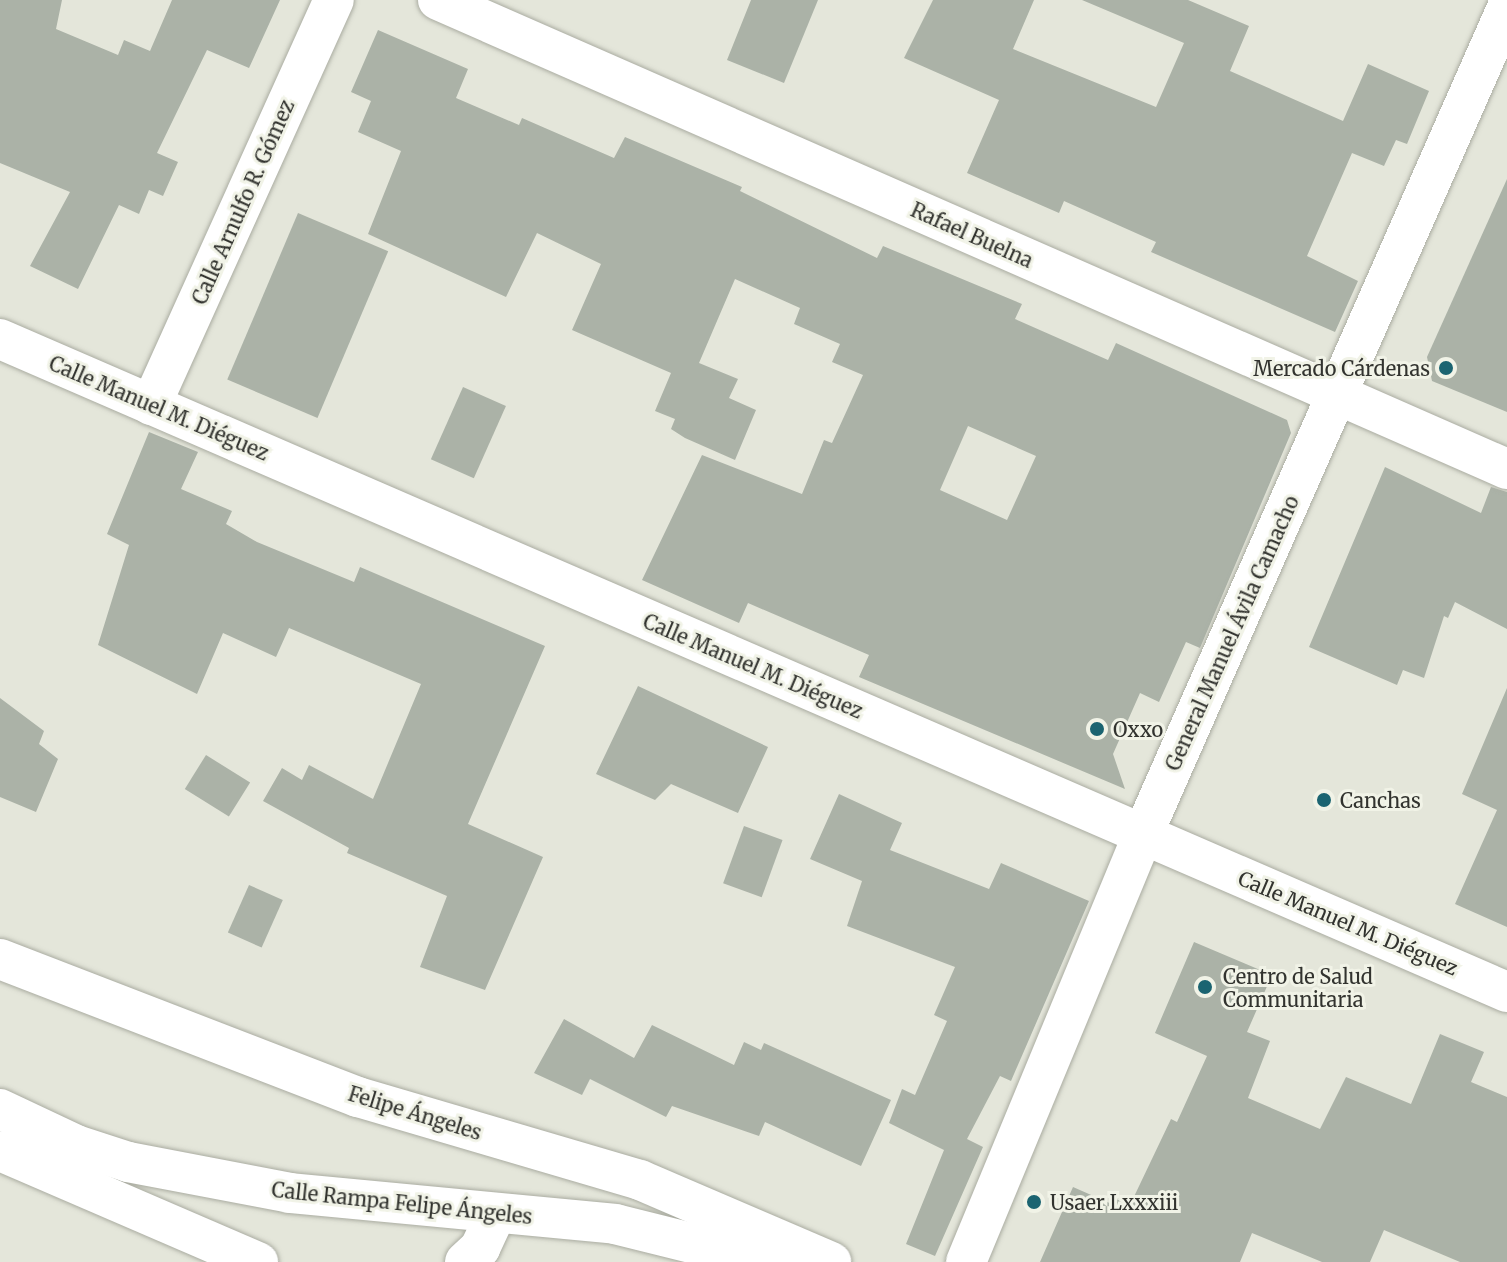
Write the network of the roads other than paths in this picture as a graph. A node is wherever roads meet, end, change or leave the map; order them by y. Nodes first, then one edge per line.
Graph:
1 (334, 0) edge
2 (438, 0) edge
3 (1507, 8) edge
4 (0, 339) edge
5 (1338, 396) junction
6 (151, 405) junction
7 (1507, 469) edge
8 (1143, 834) junction
9 (0, 959) edge
10 (1507, 992) edge
11 (0, 1109) edge
12 (0, 1151) edge
13 (496, 1213) junction
14 (822, 1258) edge
15 (258, 1262) edge
16 (465, 1262) edge
17 (966, 1262) edge

1 - 6 street, Calle Arnulfo R. Gómez
2 - 5 street, Rafael Buelna
3 - 5 street, General Manuel Ávila Camacho
4 - 6 street, Calle Manuel M. Diéguez
5 - 7 street, Rafael Buelna
5 - 8 street, General Manuel Ávila Camacho
6 - 8 street, Calle Manuel M. Diéguez
8 - 10 street, Calle Manuel M. Diéguez
8 - 17 street, General Manuel Ávila Camacho
9 - 14 street, Felipe Ángeles
11 - 13 street, Calle Rampa Felipe Ángeles
12 - 15 street
13 - 14 street, Calle Rampa Felipe Ángeles
13 - 16 street

